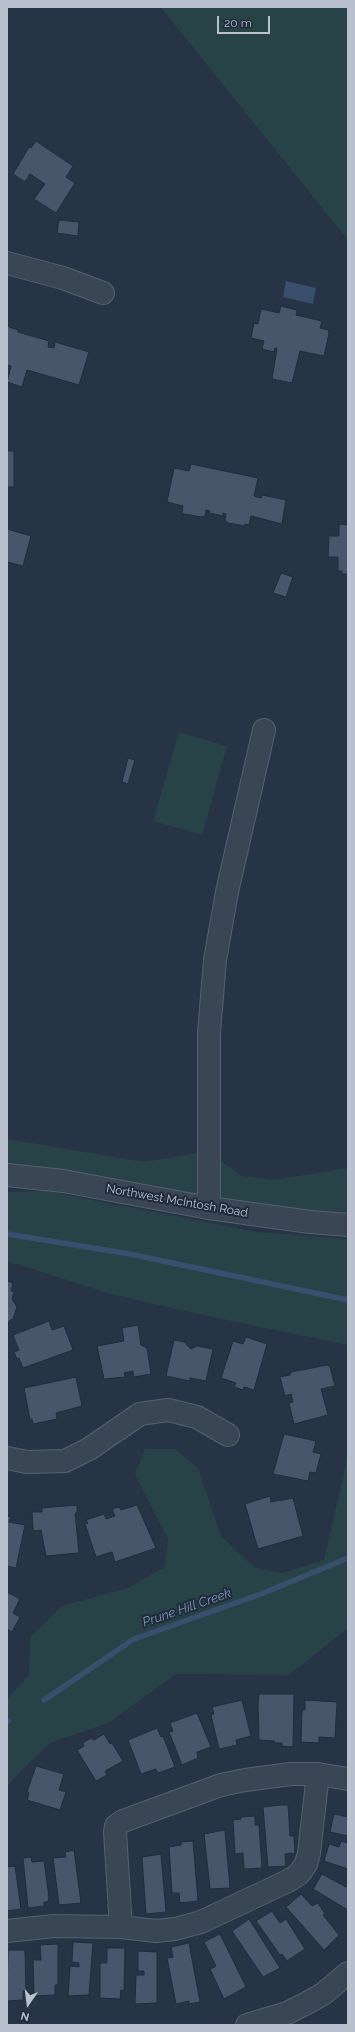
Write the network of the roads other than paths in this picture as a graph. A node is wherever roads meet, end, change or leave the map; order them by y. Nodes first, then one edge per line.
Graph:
1 (7, 263) edge
2 (102, 293) dead end
3 (264, 730) dead end
4 (7, 1175) edge
5 (209, 1208) junction
6 (348, 1225) edge
7 (228, 1435) dead end
8 (7, 1458) edge
9 (318, 1774) junction
10 (348, 1779) edge
11 (121, 1927) junction
12 (7, 1931) edge
13 (348, 1973) edge
14 (247, 2025) edge

1 - 2 street
3 - 5 street
4 - 5 street, Northwest McIntosh Road
5 - 6 street, Northwest McIntosh Road
7 - 8 street
9 - 10 street
9 - 11 street
9 - 11 street
11 - 12 street
13 - 14 street

